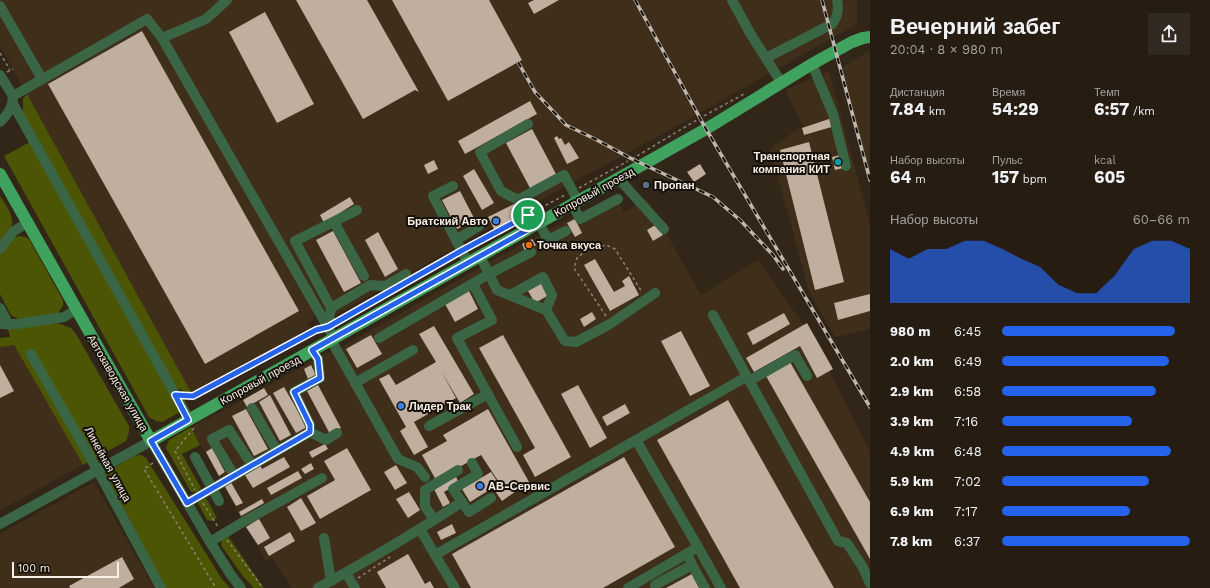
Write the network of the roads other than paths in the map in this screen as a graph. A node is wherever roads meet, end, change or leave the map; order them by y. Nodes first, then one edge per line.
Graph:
1 (227, 0) edge
2 (732, 0) edge
3 (837, 0) edge
4 (0, 6) edge
5 (870, 37) edge
6 (162, 38) junction
7 (766, 58) junction
8 (812, 64) junction
9 (0, 75) edge
10 (42, 79) junction
11 (781, 82) junction
12 (13, 100) junction
13 (0, 122) edge
14 (528, 124) dead end
15 (846, 166) dead end
16 (0, 174) edge
17 (618, 178) junction
18 (453, 186) dead end
19 (574, 199) junction
20 (618, 199) dead end
21 (518, 200) junction
22 (357, 210) dead end
23 (533, 221) junction
24 (334, 222) junction
25 (27, 223) junction
26 (479, 226) dead end
27 (664, 229) dead end
28 (566, 231) dead end
29 (456, 240) junction
30 (0, 249) edge
31 (531, 252) dead end
32 (480, 256) junction
33 (468, 263) junction
34 (489, 274) junction
35 (364, 276) dead end
36 (410, 276) road end
37 (473, 284) junction
38 (510, 295) junction
39 (651, 296) road end
40 (0, 308) edge
41 (331, 308) junction
42 (76, 310) junction
43 (546, 310) junction
44 (713, 315) dead end
45 (4, 324) edge
46 (331, 335) junction
47 (379, 338) dead end
48 (312, 350) junction
49 (413, 350) dead end
50 (31, 354) dead end
51 (807, 376) dead end
52 (747, 379) junction
53 (355, 383) junction
54 (488, 394) junction
55 (252, 408) dead end
56 (188, 420) junction
57 (429, 426) dead end
58 (310, 432) junction
59 (337, 433) dead end
60 (636, 440) junction
61 (151, 441) junction
62 (517, 447) dead end
63 (277, 451) junction
64 (195, 457) dead end
65 (472, 463) dead end
66 (252, 465) junction
67 (98, 470) junction
68 (458, 470) dead end
69 (234, 475) junction
70 (425, 476) dead end
71 (322, 478) dead end
72 (212, 488) junction
73 (491, 498) dead end
74 (219, 501) dead end
75 (462, 502) junction
76 (187, 503) junction
77 (434, 520) junction
78 (0, 524) edge
79 (420, 529) junction
80 (324, 538) dead end
81 (210, 542) junction
82 (698, 547) junction
83 (688, 552) junction
84 (435, 555) junction
85 (692, 565) junction
86 (346, 573) junction
87 (869, 579) edge
88 (331, 581) junction
89 (353, 585) edge
90 (655, 585) dead end
91 (161, 588) edge
92 (240, 588) edge
93 (318, 588) edge
94 (455, 588) edge
95 (628, 588) edge
96 (705, 588) edge
97 (721, 588) edge

1 - 6 street
2 - 7 street
3 - 7 street
4 - 10 street
5 - 8 main road, Копровый проезд
6 - 10 street
6 - 46 street
7 - 11 street
8 - 11 main road, Копровый проезд
8 - 15 street
9 - 12 street
10 - 12 street
11 - 17 main road, Копровый проезд
12 - 13 street
12 - 56 street
14 - 21 street
16 - 25 main road, Автозаводская улица
17 - 19 main road, Копровый проезд
17 - 27 street
18 - 29 street
19 - 20 street
19 - 21 street
19 - 23 main road, Копровый проезд
21 - 23 street
22 - 24 street
23 - 28 street
23 - 32 main road, Копровый проезд
24 - 35 street
24 - 41 street
25 - 30 street
25 - 42 main road, Автозаводская улица
26 - 29 street
29 - 33 street
31 - 34 street
32 - 33 main road, Копровый проезд
32 - 34 street
33 - 46 main road, Копровый проезд
34 - 37 street
34 - 38 street
36 - 41 street
37 - 47 street
37 - 54 street
38 - 43 street
38 - 43 street
39 - 43 street
40 - 45 street
41 - 46 street
42 - 45 street
42 - 61 main road, Автозаводская улица
44 - 52 street
46 - 48 main road, Копровый проезд
46 - 53 street
48 - 56 main road, Копровый проезд
48 - 58 street
49 - 53 street
50 - 67 street, Линейная улица
51 - 52 street
52 - 60 street
52 - 87 street
53 - 70 street
54 - 57 street
54 - 62 street
55 - 63 street
56 - 61 main road, Копровый проезд
58 - 59 street
58 - 63 street
60 - 82 street
60 - 84 street
61 - 67 street
61 - 76 street, Автозаводская улица
63 - 66 street
64 - 72 street
65 - 75 street
66 - 69 street
66 - 69 street
67 - 78 street
67 - 91 street, Линейная улица
68 - 77 street
69 - 72 street
71 - 81 street
72 - 74 street
72 - 76 street
73 - 75 street
75 - 77 street
76 - 81 street, Автозаводская улица
77 - 79 street
79 - 84 street
79 - 86 street
80 - 88 street
81 - 92 street, Автозаводская улица
82 - 83 street
82 - 97 street
83 - 85 street
83 - 95 street
84 - 94 street
85 - 90 street
85 - 96 street
86 - 88 street
86 - 89 street
88 - 93 street

